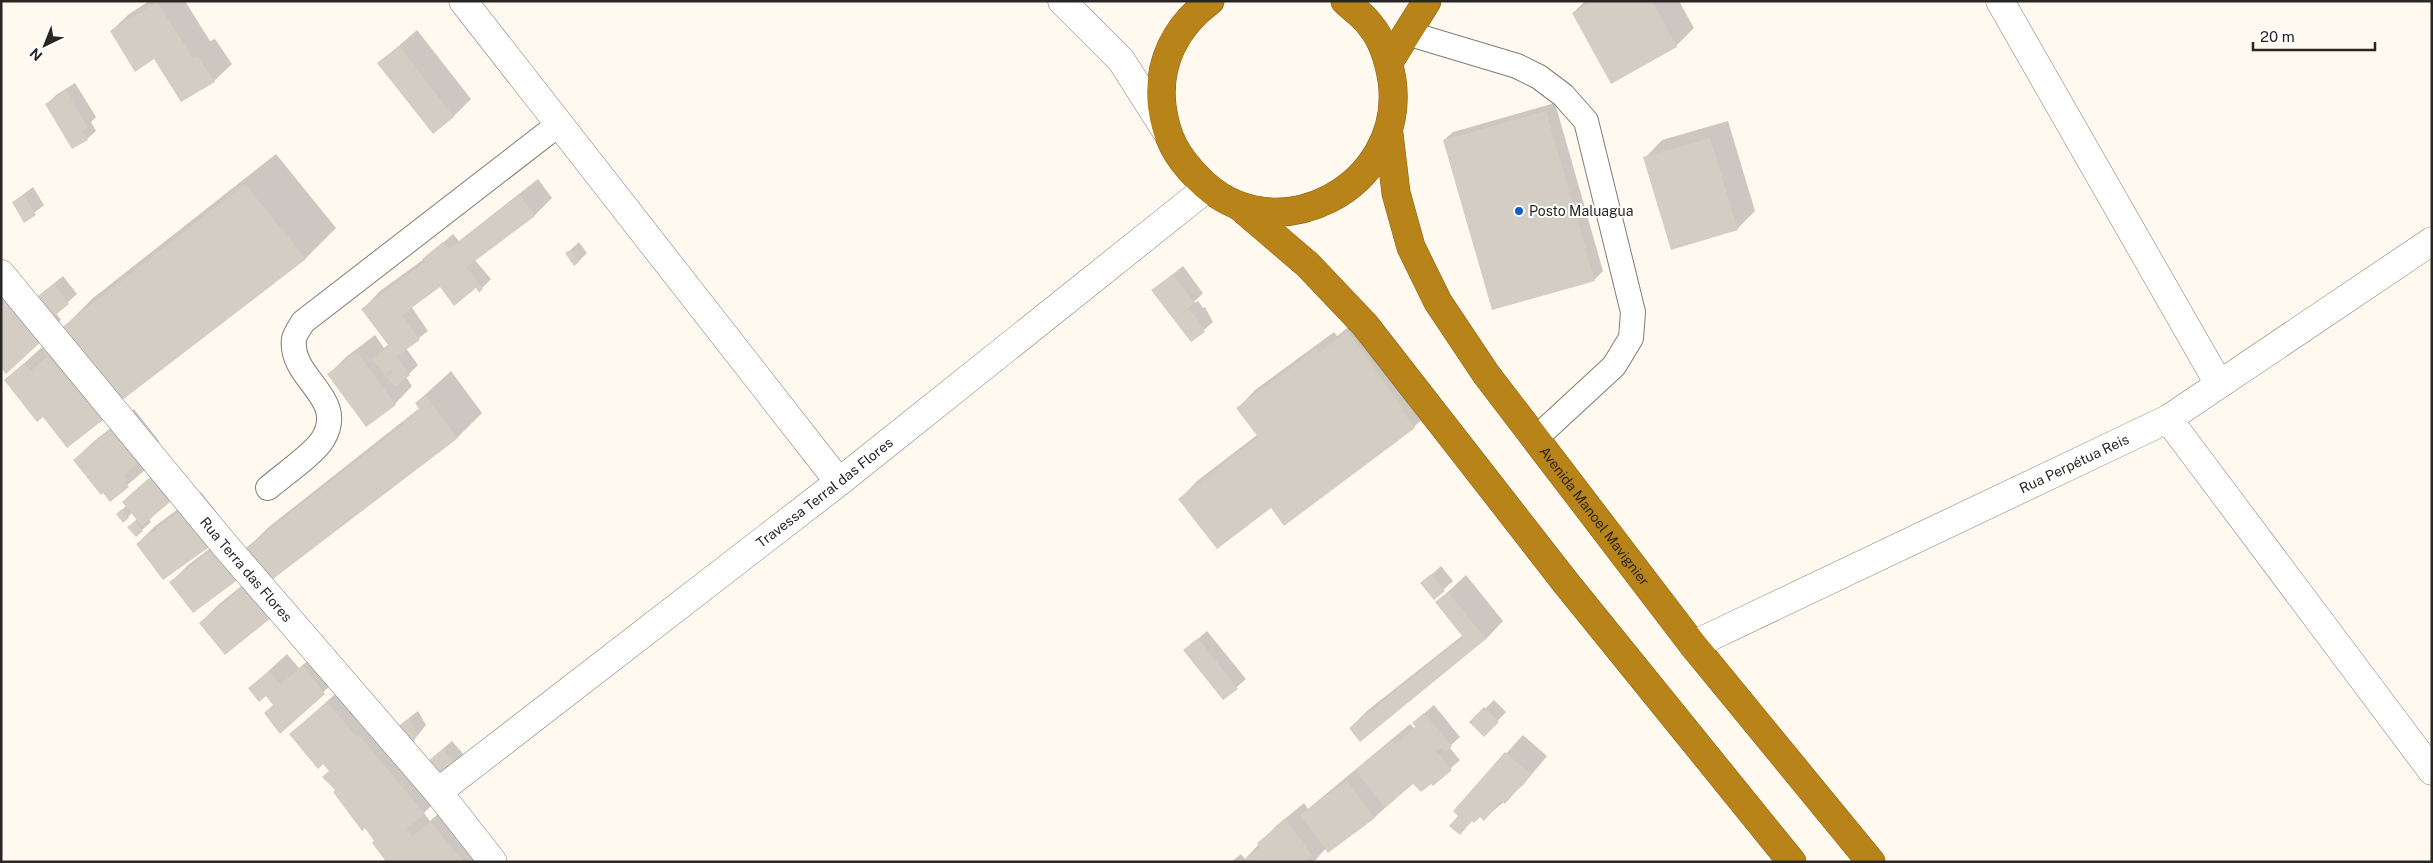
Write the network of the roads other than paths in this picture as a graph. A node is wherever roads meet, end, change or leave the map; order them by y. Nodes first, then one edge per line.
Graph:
1 (463, 1) edge
2 (1062, 1) edge
3 (1210, 1) edge
4 (1346, 1) edge
5 (1427, 1) edge
6 (2000, 1) edge
7 (1407, 33) junction
8 (1389, 62) junction
9 (559, 124) junction
10 (1165, 129) junction
11 (1389, 134) junction
12 (1207, 188) junction
13 (1239, 206) junction
14 (2432, 241) edge
15 (1, 274) edge
16 (2219, 384) junction
17 (2168, 419) junction
18 (1535, 439) junction
19 (839, 482) junction
20 (268, 488) dead end
21 (1692, 645) junction
22 (2432, 771) edge
23 (438, 792) junction
24 (493, 862) edge
25 (1792, 862) edge
26 (1871, 862) edge

1 - 9 street
2 - 10 street
3 - 10 highway
4 - 8 highway
5 - 7 highway
6 - 16 street
7 - 8 highway
7 - 18 lane
8 - 11 highway
9 - 19 street
9 - 20 lane
10 - 12 highway
11 - 13 highway
11 - 18 highway, Avenida Manoel Mavignier
12 - 13 highway
12 - 19 street, Travessa Terral das Flores
13 - 25 highway
14 - 16 street, Rua Perpétua Reis
15 - 23 street, Rua Terra das Flores
16 - 17 street, Rua Perpétua Reis
17 - 21 street, Rua Perpétua Reis
17 - 22 street
18 - 21 highway, Avenida Manoel Mavignier
19 - 23 street, Travessa Terral das Flores
21 - 26 highway, Avenida Manoel Mavignier
23 - 24 street, Rua Terra das Flores

